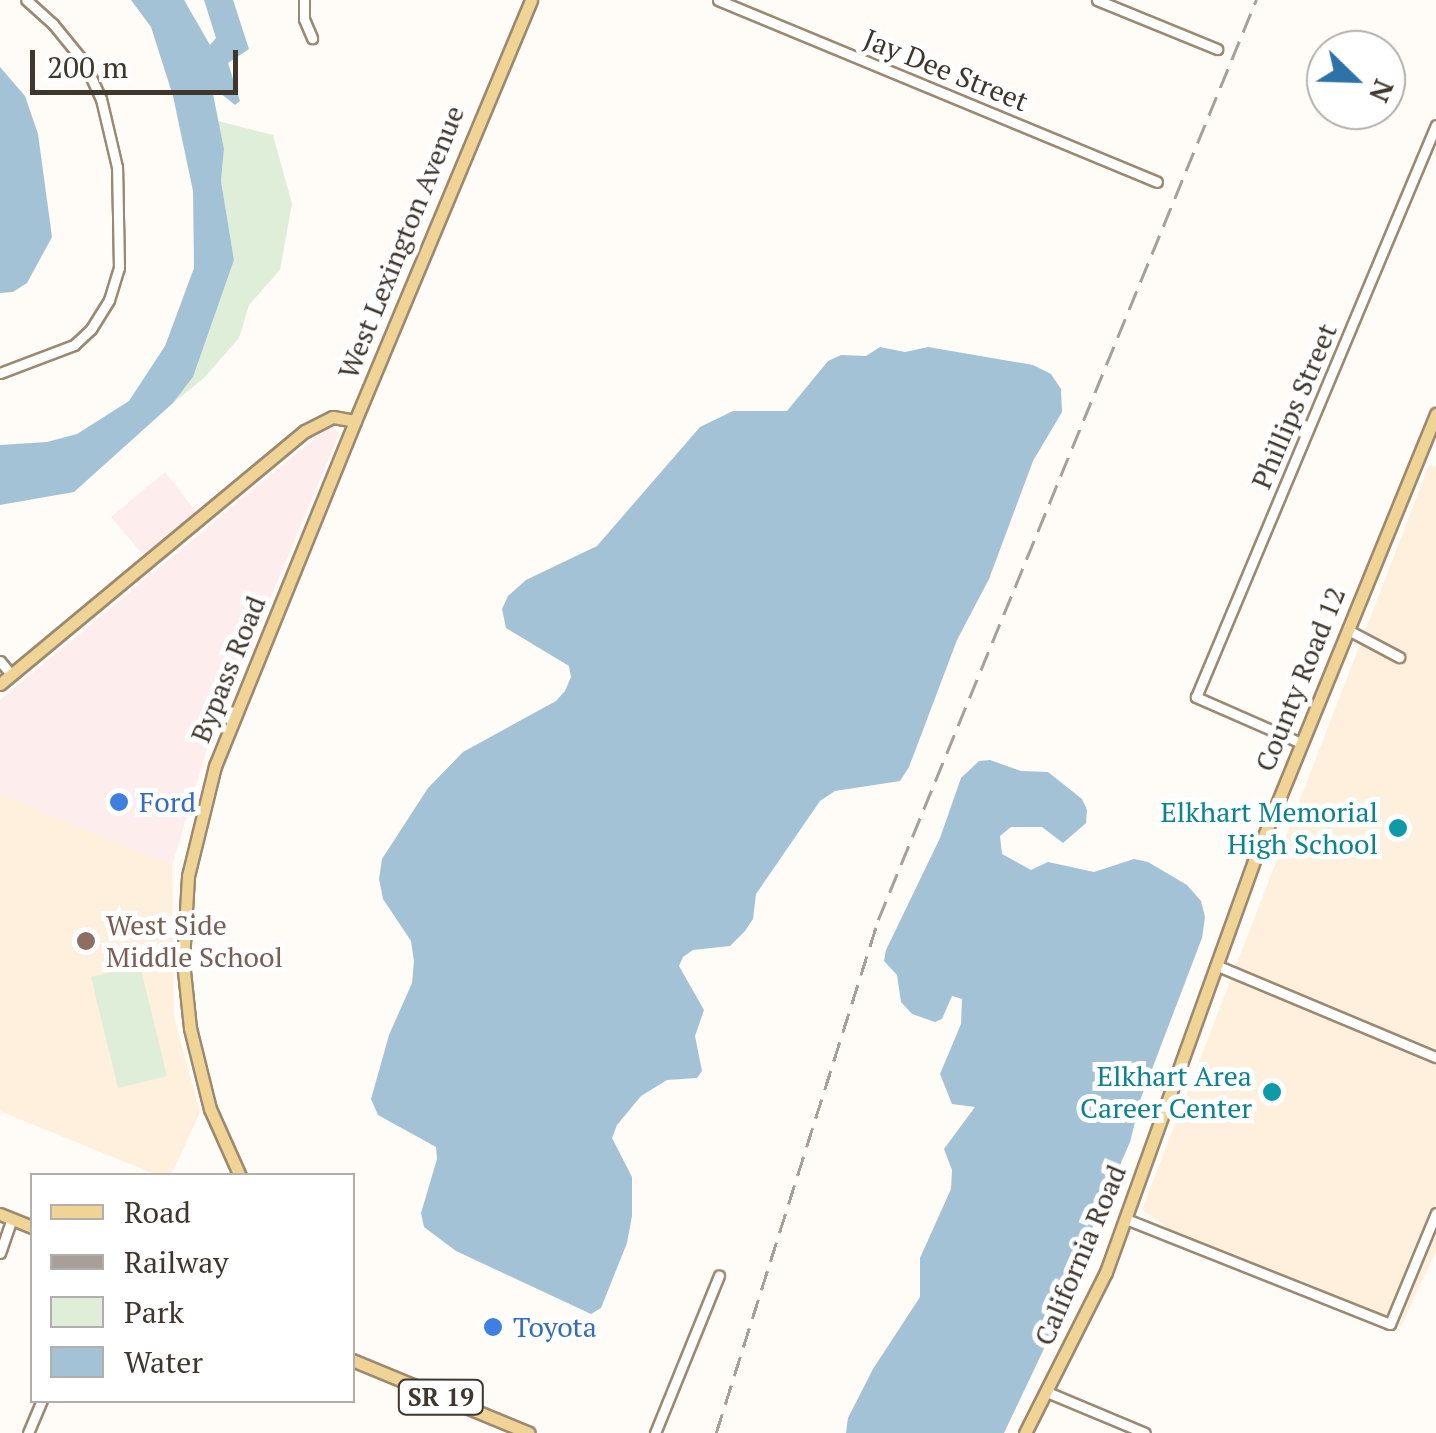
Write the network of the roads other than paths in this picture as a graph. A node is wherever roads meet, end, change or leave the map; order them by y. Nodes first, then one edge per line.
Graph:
1 (26, 0) edge
2 (304, 0) edge
3 (531, 0) edge
4 (718, 0) edge
5 (1097, 0) edge
6 (312, 38) dead end
7 (1217, 49) dead end
8 (1436, 124) edge
9 (1156, 182) dead end
10 (0, 373) edge
11 (1436, 414) edge
12 (355, 421) junction
13 (1422, 446) junction
14 (1436, 452) edge
15 (1348, 630) junction
16 (1400, 657) dead end
17 (0, 661) edge
18 (4, 680) edge
19 (1302, 743) junction
20 (1218, 966) junction
21 (1436, 1057) edge
22 (239, 1173) edge
23 (1436, 1212) edge
24 (6, 1216) edge
25 (1126, 1219) junction
26 (30, 1226) edge
27 (0, 1253) edge
28 (719, 1275) dead end
29 (355, 1361) edge
30 (1047, 1392) junction
31 (41, 1403) edge
32 (28, 1433) edge
33 (529, 1433) edge
34 (654, 1433) edge
35 (1025, 1433) edge
36 (1145, 1433) edge

1 - 10 street
2 - 6 street
3 - 12 main road, West Lexington Avenue
4 - 9 street, Jay Dee Street
5 - 7 street
8 - 19 street, Phillips Street
11 - 13 main road, County Road 12
12 - 18 main road, West Lexington Avenue
12 - 22 main road, Bypass Road
13 - 14 street
13 - 15 main road, County Road 12
15 - 16 street
15 - 19 main road, County Road 12
17 - 18 street
19 - 20 main road, County Road 12
20 - 21 street
20 - 25 main road, California Road
23 - 25 street
24 - 26 main road
24 - 27 street
25 - 30 main road, California Road
28 - 34 street
29 - 33 main road, SR 19
30 - 35 main road
30 - 36 street
31 - 32 street

